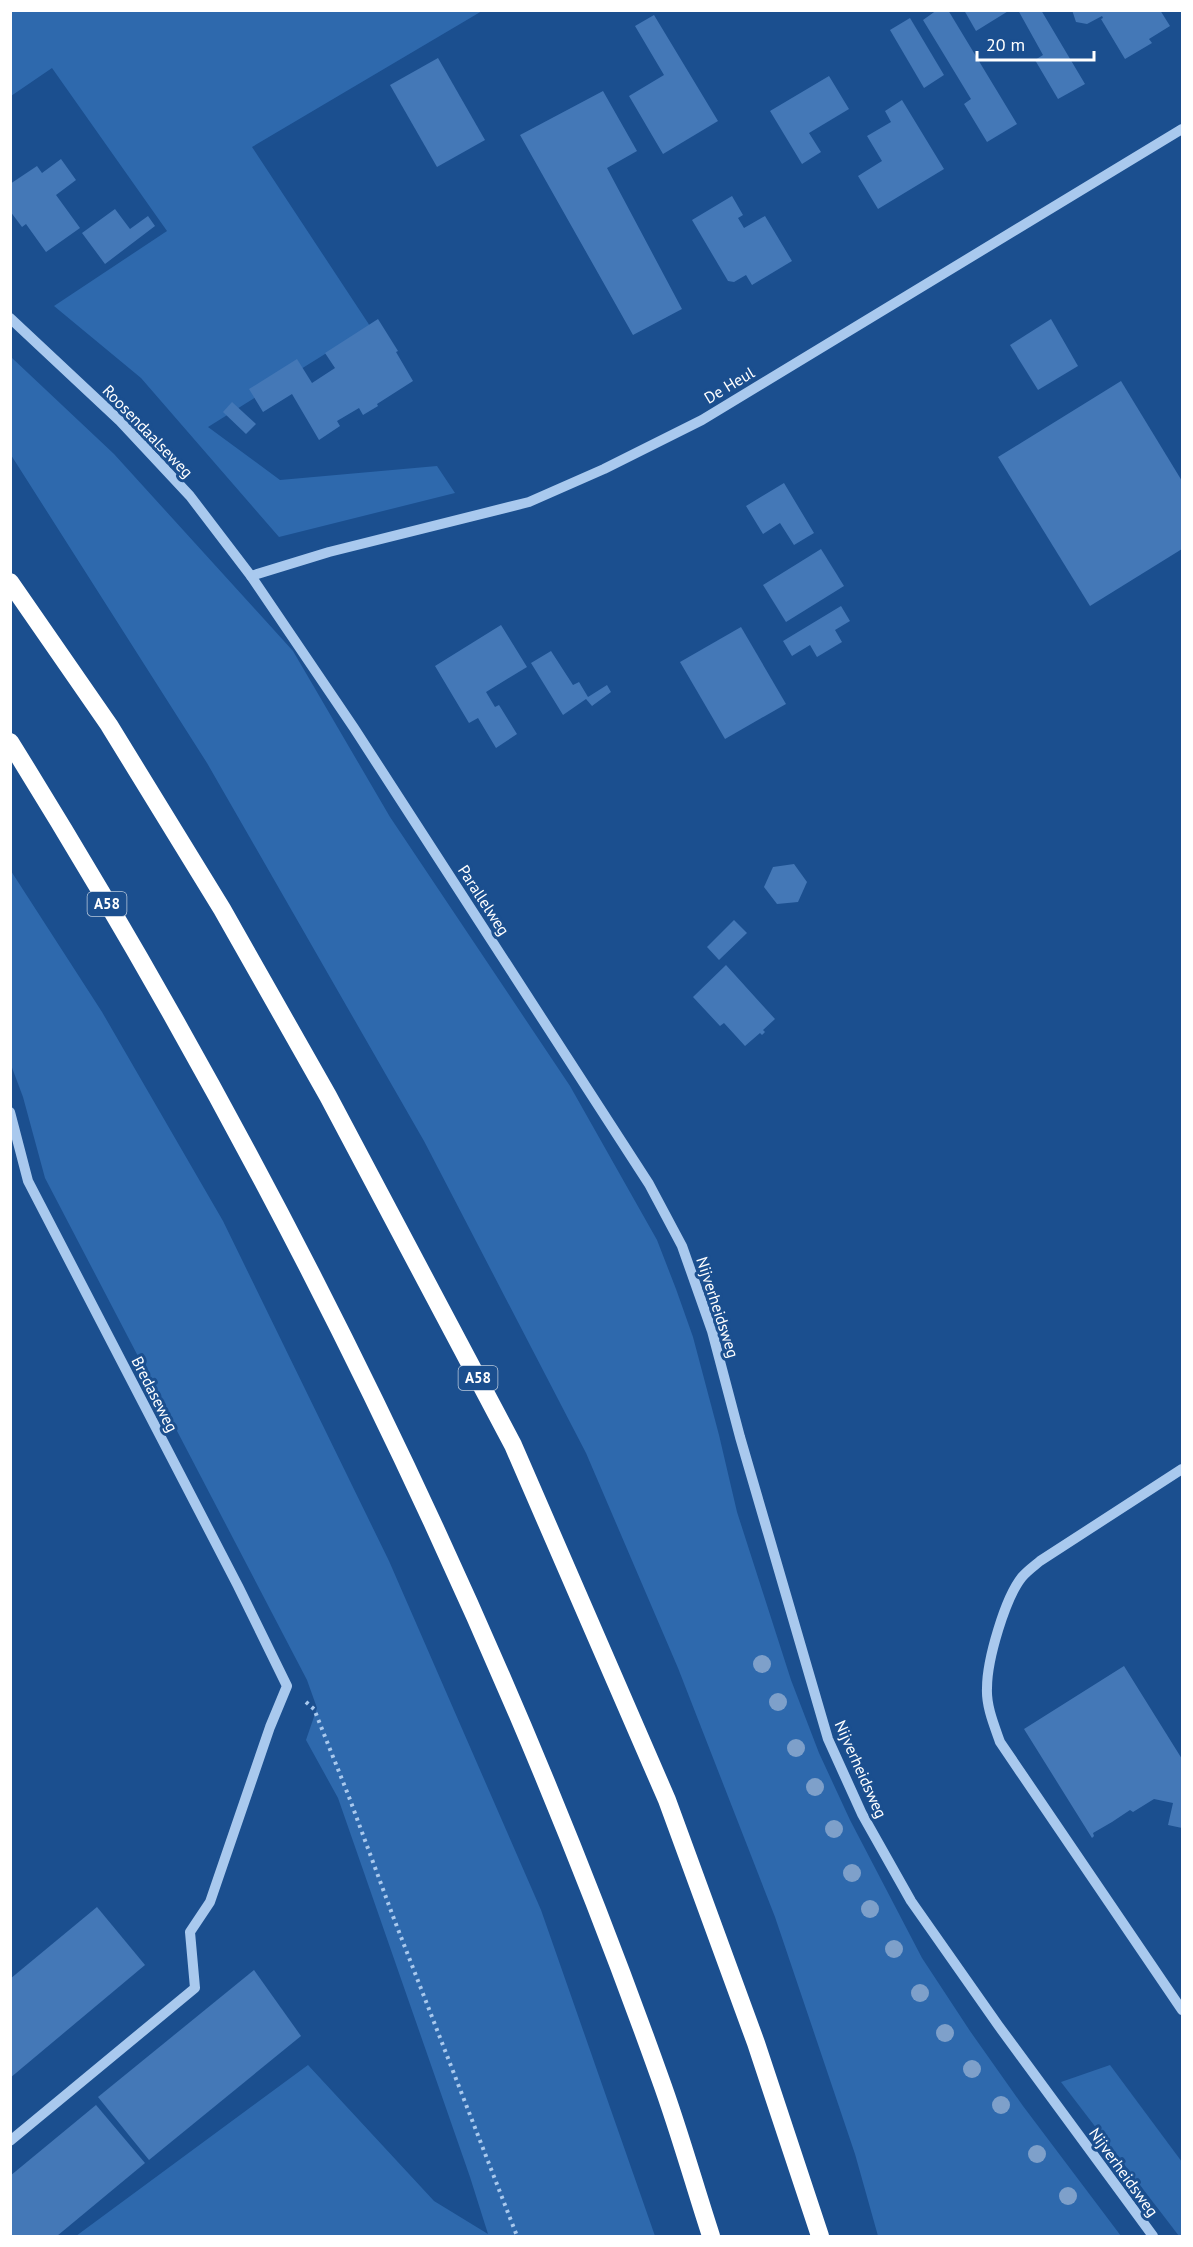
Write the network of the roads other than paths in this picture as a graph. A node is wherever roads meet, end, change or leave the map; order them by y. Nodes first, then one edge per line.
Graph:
1 (1182, 129) edge
2 (10, 318) edge
3 (251, 576) junction
4 (10, 582) edge
5 (10, 742) edge
6 (10, 1112) edge
7 (682, 1246) joint
8 (1182, 1469) edge
9 (1182, 2010) edge
10 (10, 2141) edge
11 (711, 2236) edge
12 (820, 2236) edge
13 (1153, 2236) edge

1 - 3 street, De Heul
2 - 3 street, Roosendaalseweg
3 - 7 street, Parallelweg
4 - 12 highway, A58
5 - 11 highway, A58
6 - 10 street, Bredaseweg
7 - 13 street, Nijverheidsweg
8 - 9 street

